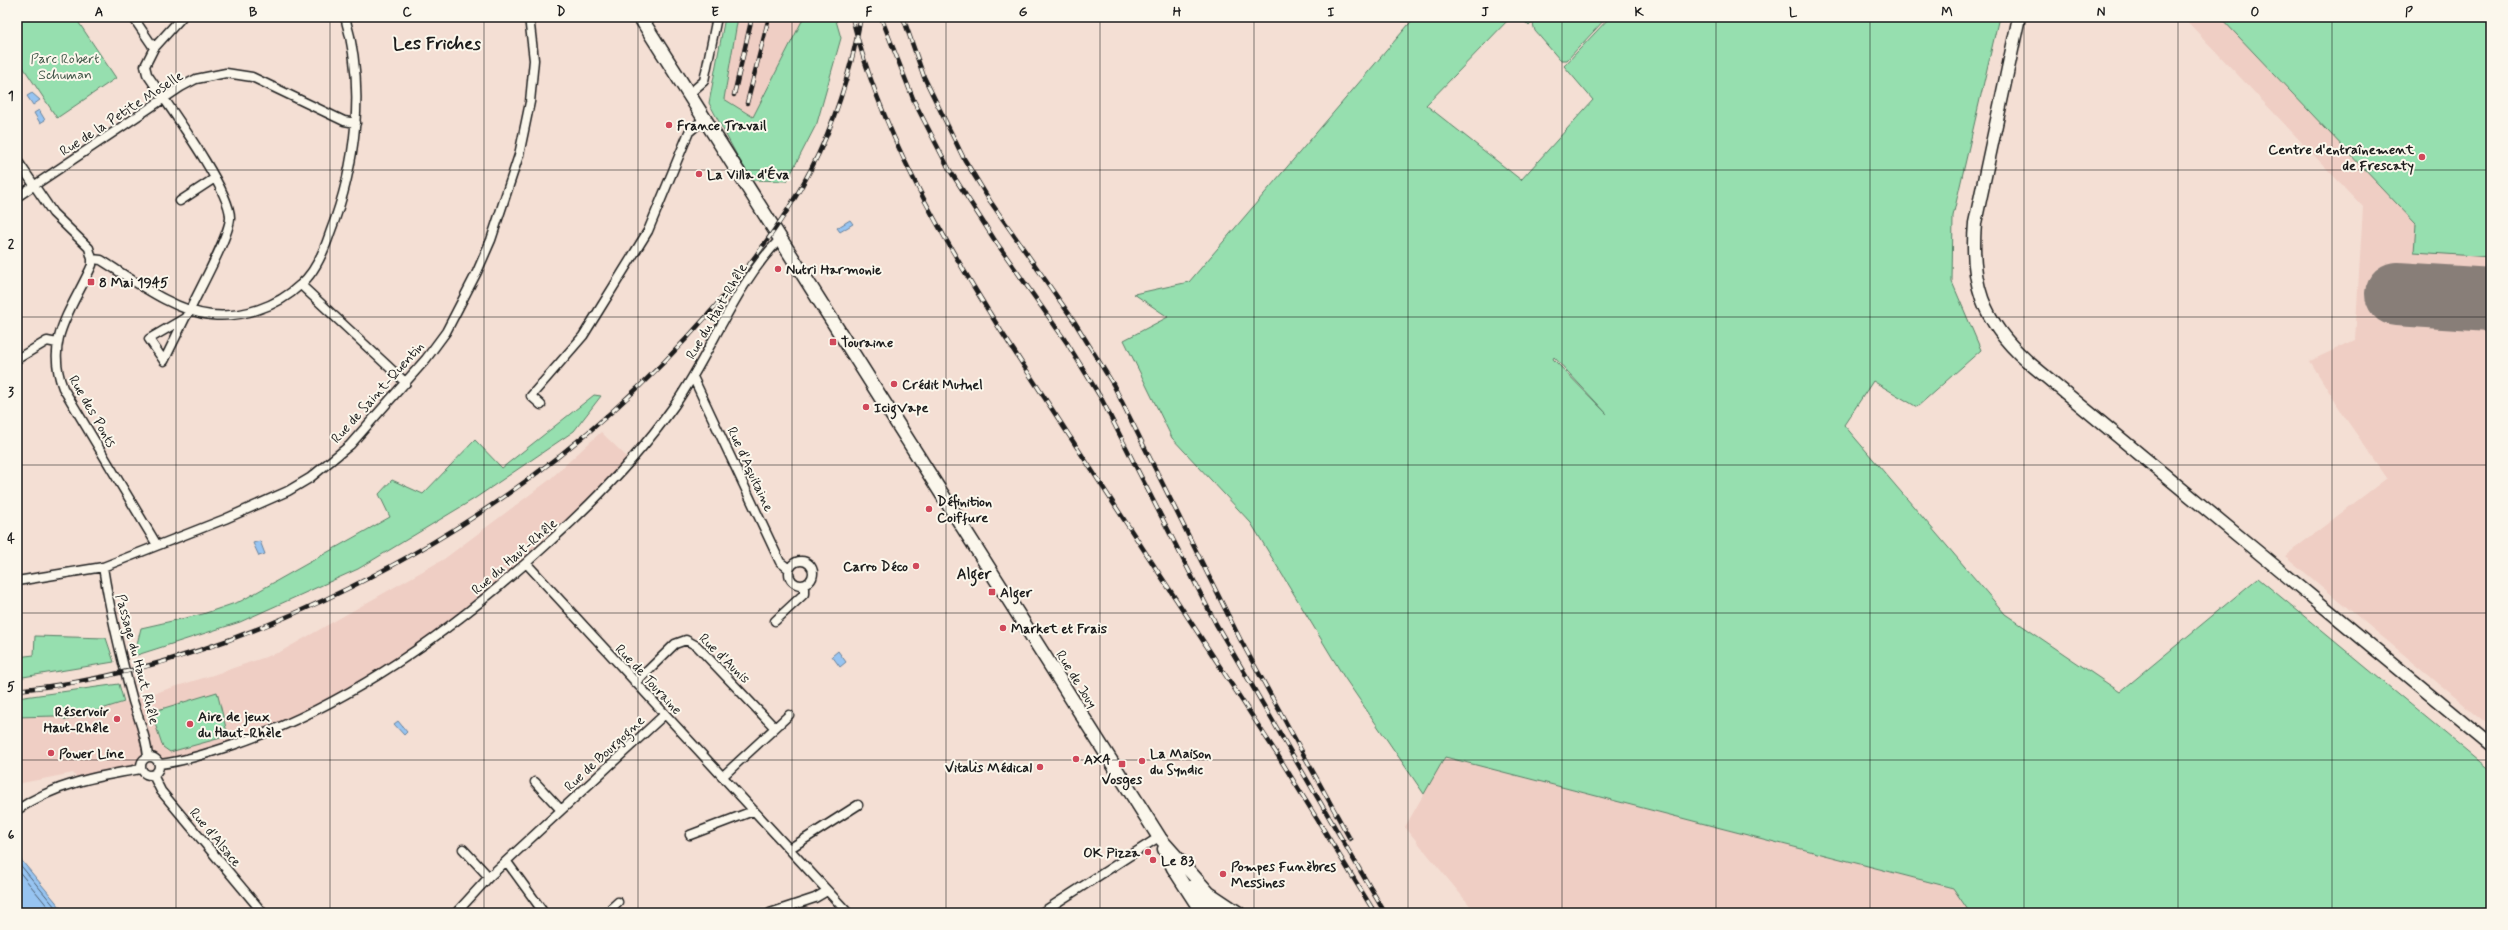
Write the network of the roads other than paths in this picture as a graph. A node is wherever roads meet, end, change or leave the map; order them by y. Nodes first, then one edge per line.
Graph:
1 (134, 17) edge
2 (182, 17) edge
3 (345, 17) edge
4 (529, 17) edge
5 (640, 17) edge
6 (717, 17) edge
7 (2020, 17) edge
8 (154, 48) junction
9 (689, 94) junction
10 (164, 99) junction
11 (704, 119) junction
12 (356, 122) junction
13 (17, 160) edge
14 (215, 178) junction
15 (34, 186) junction
16 (17, 197) edge
17 (180, 201) dead end
18 (780, 239) junction
19 (92, 259) junction
20 (301, 285) junction
21 (190, 310) junction
22 (185, 318) junction
23 (57, 343) junction
24 (17, 359) edge
25 (693, 377) junction
26 (406, 383) junction
27 (541, 405) dead end
28 (157, 545) junction
29 (526, 563) junction
30 (103, 567) junction
31 (789, 569) junction
32 (17, 581) edge
33 (804, 585) junction
34 (774, 621) dead end
35 (635, 683) junction
36 (664, 715) junction
37 (789, 715) dead end
38 (775, 728) junction
39 (2491, 745) edge
40 (148, 756) junction
41 (160, 764) junction
42 (141, 769) junction
43 (153, 775) junction
44 (722, 777) junction
45 (535, 782) dead end
46 (858, 805) dead end
47 (17, 810) edge
48 (561, 810) junction
49 (753, 812) junction
50 (690, 835) dead end
51 (1159, 837) junction
52 (463, 849) dead end
53 (789, 849) junction
54 (507, 862) junction
55 (1173, 868) junction
56 (489, 877) junction
57 (827, 891) junction
58 (618, 902) dead end
59 (263, 913) edge
60 (456, 913) edge
61 (544, 913) edge
62 (606, 913) edge
63 (770, 913) edge
64 (848, 913) edge
65 (1042, 913) edge
66 (1202, 913) edge
67 (1222, 913) edge
68 (1239, 913) edge

1 - 8 street
2 - 8 street
3 - 12 street
4 - 26 street, Rue de Saint-Quentin
5 - 9 main road, Rue de Jouy
6 - 9 street
7 - 39 main road
8 - 10 street
9 - 11 main road, Rue de Jouy
10 - 12 street, Rue de la Petite Moselle
10 - 14 street
10 - 15 street, Rue de la Petite Moselle
11 - 18 main road, Rue de Jouy
11 - 27 street
12 - 20 street
13 - 15 street
14 - 17 street
14 - 21 street
15 - 16 street, Rue de la Petite Moselle
15 - 19 street
18 - 25 street, Rue du Haut-Rhêle
18 - 51 main road, Rue de Jouy
19 - 21 street
19 - 23 street, Rue des Ponts
20 - 21 street
20 - 26 street
21 - 22 street
22 - 22 street
23 - 24 street
23 - 28 street, Rue des Ponts
25 - 29 street, Rue du Haut-Rhêle
25 - 31 street, Rue d'Aquitaine
26 - 28 street, Rue de Saint-Quentin
28 - 30 street, Rue de Saint-Quentin
29 - 35 street, Rue de Touraine
29 - 41 street, Rue du Haut-Rhêle
30 - 32 street, Rue de Saint-Quentin
30 - 40 street, Passage du Haut Rhêle
31 - 33 street, Rue d'Aquitaine
31 - 33 street
33 - 34 street
35 - 36 street, Rue de Touraine
35 - 38 street, Rue d'Aunis
36 - 44 street, Rue de Touraine
36 - 48 street, Rue de Bourgogne
37 - 38 street
38 - 44 street
40 - 41 street
40 - 42 street
41 - 43 street
42 - 43 street
42 - 47 street
43 - 59 street, Rue d'Alsace
44 - 49 street, Rue de Touraine
45 - 48 street, Rue de Bourgogne
46 - 53 street
48 - 54 street, Rue de Bourgogne
49 - 50 street
49 - 53 street, Rue de Touraine
51 - 55 main road, Rue de Jouy
51 - 65 street
51 - 68 main road
52 - 56 street
53 - 57 street, Rue de Touraine
54 - 56 street, Rue de Bourgogne
54 - 61 street
55 - 66 main road, Rue de Jouy
55 - 67 main road, Rue de Jouy
56 - 60 street, Rue de Bourgogne
57 - 63 street
57 - 64 street, Rue de Touraine
58 - 62 street

